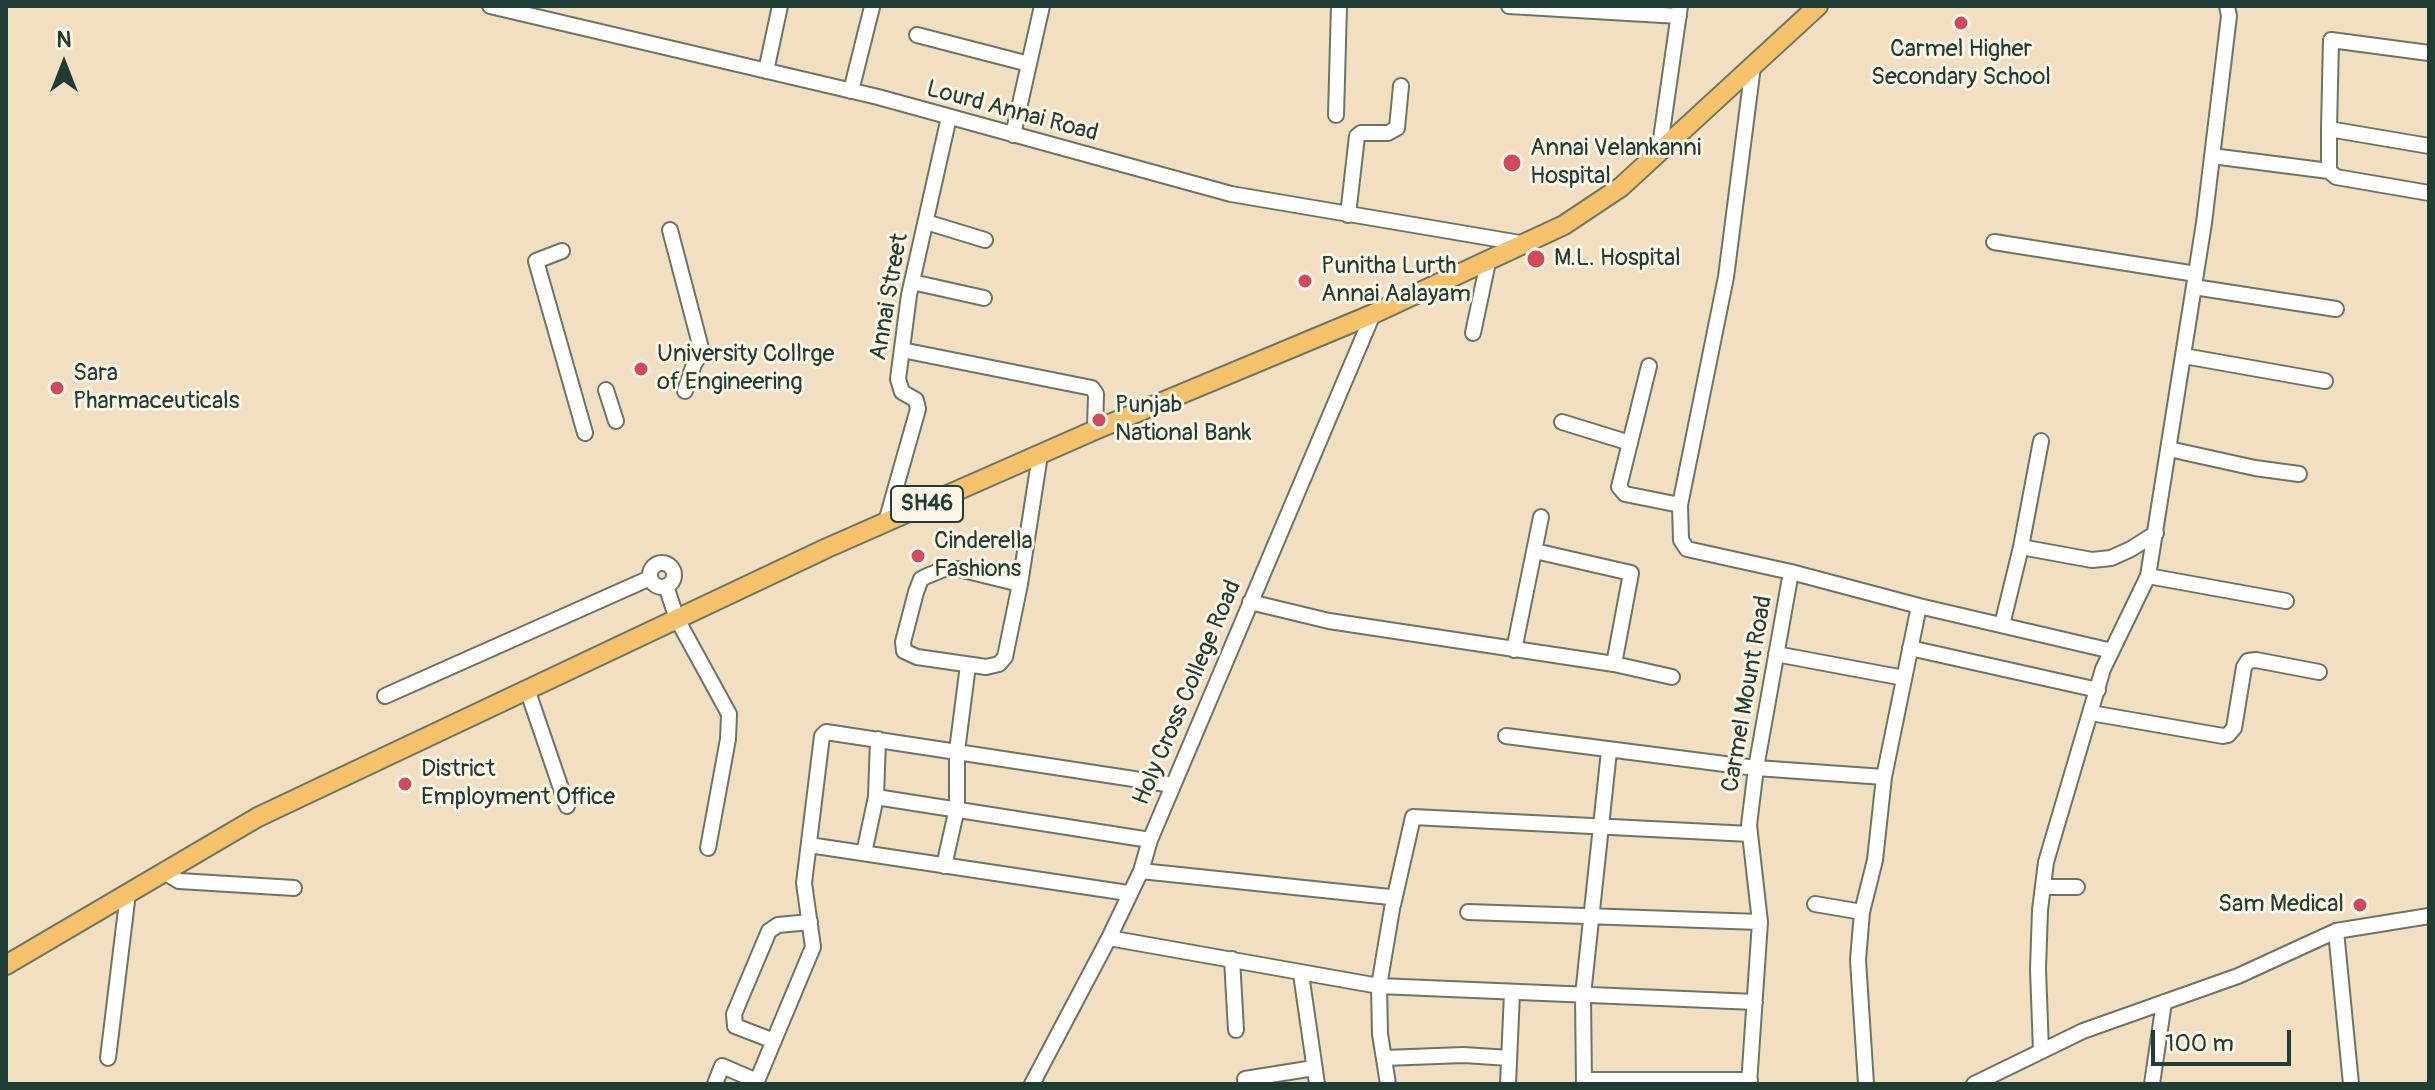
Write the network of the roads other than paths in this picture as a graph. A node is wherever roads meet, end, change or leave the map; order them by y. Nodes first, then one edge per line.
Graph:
1 (490, 6) edge
2 (780, 6) edge
3 (1042, 6) edge
4 (1339, 6) edge
5 (1509, 6) edge
6 (1818, 6) edge
7 (2227, 6) edge
8 (872, 7) edge
9 (1679, 11) edge
10 (917, 35) dead end
11 (2429, 53) edge
12 (1029, 64) junction
13 (1753, 66) junction
14 (766, 71) junction
15 (1401, 86) dead end
16 (851, 91) junction
17 (1336, 115) dead end
18 (949, 117) junction
19 (2329, 129) junction
20 (1013, 135) junction
21 (2429, 146) edge
22 (1659, 153) junction
23 (2212, 156) junction
24 (2329, 171) junction
25 (2429, 193) edge
26 (1348, 215) junction
27 (926, 222) junction
28 (670, 230) dead end
29 (985, 240) dead end
30 (1994, 242) dead end
31 (1526, 244) junction
32 (562, 251) dead end
33 (1488, 262) junction
34 (2195, 281) junction
35 (912, 282) junction
36 (984, 298) dead end
37 (2336, 309) dead end
38 (1373, 314) junction
39 (1473, 333) dead end
40 (902, 350) junction
41 (2184, 356) junction
42 (1649, 366) dead end
43 (2325, 381) dead end
44 (606, 390) dead end
45 (685, 391) dead end
46 (616, 421) dead end
47 (1562, 422) dead end
48 (1095, 430) junction
49 (585, 433) dead end
50 (2041, 441) dead end
51 (1630, 443) junction
52 (2169, 449) junction
53 (1040, 455) junction
54 (2299, 474) dead end
55 (1680, 505) junction
56 (1541, 517) dead end
57 (886, 522) junction
58 (2156, 533) junction
59 (2021, 547) junction
60 (1535, 551) junction
61 (1791, 572) junction
62 (2148, 576) junction
63 (1020, 584) junction
64 (2286, 601) dead end
65 (1250, 602) junction
66 (1919, 606) junction
67 (677, 619) junction
68 (2002, 625) junction
69 (1910, 648) junction
70 (1514, 650) junction
71 (2112, 651) junction
72 (1776, 654) junction
73 (1614, 664) junction
74 (968, 665) junction
75 (2319, 672) dead end
76 (1672, 677) dead end
77 (1904, 678) junction
78 (527, 689) junction
79 (2098, 690) junction
80 (385, 696) dead end
81 (2091, 713) junction
82 (1506, 736) dead end
83 (878, 739) junction
84 (957, 751) junction
85 (1609, 751) junction
86 (1756, 768) junction
87 (1884, 777) junction
88 (1173, 785) junction
89 (876, 797) junction
90 (567, 806) dead end
91 (957, 808) junction
92 (1601, 828) junction
93 (1750, 834) junction
94 (1150, 840) junction
95 (809, 845) junction
96 (708, 848) dead end
97 (864, 853) junction
98 (944, 866) junction
99 (1141, 871) junction
100 (164, 872) junction
101 (2043, 887) junction
102 (2077, 887) dead end
103 (294, 888) dead end
104 (128, 893) junction
105 (1128, 893) junction
106 (1815, 904) dead end
107 (1392, 908) junction
108 (1468, 912) dead end
109 (1862, 912) junction
110 (1591, 916) junction
111 (2429, 916) edge
112 (810, 922) junction
113 (1760, 922) junction
114 (2336, 931) junction
115 (1109, 938) junction
116 (1232, 959) junction
117 (6, 965) edge
118 (1301, 974) junction
119 (1379, 986) junction
120 (1512, 993) junction
121 (1583, 995) junction
122 (1755, 1002) junction
123 (2164, 1002) junction
124 (1236, 1030) dead end
125 (774, 1041) junction
126 (2041, 1051) junction
127 (108, 1058) dead end
128 (1384, 1058) junction
129 (1509, 1058) junction
130 (1314, 1068) junction
131 (1584, 1082) edge
132 (1750, 1082) edge
133 (715, 1084) edge
134 (1032, 1084) edge
135 (1246, 1084) edge
136 (1317, 1084) edge
137 (1388, 1084) edge
138 (1508, 1084) edge
139 (1866, 1084) edge
140 (1974, 1084) edge
141 (2152, 1084) edge
142 (2351, 1084) edge

1 - 14 street, Lourd Annai Road
2 - 14 street
3 - 12 street
4 - 17 street
5 - 9 street
6 - 13 main road, SH46
7 - 23 street
8 - 16 street
9 - 22 street
10 - 12 street
11 - 19 street
12 - 20 street
13 - 22 main road, SH46
13 - 55 street, Carmel Mount Road
14 - 16 street, Lourd Annai Road
15 - 26 street
16 - 18 street, Lourd Annai Road
18 - 20 street, Lourd Annai Road
18 - 27 street, Annai Street
19 - 21 street
19 - 24 street
20 - 26 street, Lourd Annai Road
22 - 31 main road, SH46
23 - 24 street
23 - 34 street
24 - 25 street
26 - 31 street, Lourd Annai Road
27 - 29 street
27 - 35 street, Annai Street
28 - 45 street
30 - 34 street
31 - 33 main road, SH46
32 - 49 street
33 - 38 main road, SH46
33 - 39 street
34 - 37 street
34 - 41 street
35 - 36 street
35 - 40 street, Annai Street
38 - 48 main road, SH46
38 - 65 street, Holy Cross College Road
40 - 48 street
40 - 57 street, Annai Street
41 - 43 street
41 - 52 street
42 - 51 street
44 - 46 street
47 - 51 street
48 - 53 main road, SH46
50 - 59 street
51 - 55 street
52 - 54 street
52 - 58 street
53 - 57 main road, SH46
53 - 63 street
55 - 61 street, Carmel Mount Road
56 - 60 street
57 - 67 main road, SH46
58 - 59 street
58 - 62 street
59 - 68 street
60 - 70 street
60 - 73 street
61 - 66 street
61 - 72 street, Carmel Mount Road
62 - 64 street
62 - 71 street
63 - 74 street
63 - 74 street
65 - 70 street
65 - 88 street, Holy Cross College Road
66 - 68 street
66 - 69 street
67 - 78 main road, SH46
67 - 80 street
67 - 96 street
68 - 71 street
69 - 77 street
69 - 79 street
70 - 73 street
71 - 79 street
72 - 77 street
72 - 86 street, Carmel Mount Road
73 - 76 street
74 - 84 street
75 - 81 street
77 - 87 street
78 - 90 street
78 - 100 main road, SH46
79 - 81 street
81 - 101 street
82 - 85 street
83 - 84 street
83 - 89 street
83 - 95 street
84 - 88 street
84 - 91 street
85 - 86 street
85 - 92 street
86 - 87 street
86 - 93 street, Carmel Mount Road
87 - 109 street
88 - 94 street, Holy Cross College Road
89 - 91 street
89 - 97 street
91 - 94 street
91 - 98 street
92 - 93 street
92 - 107 street
92 - 110 street
93 - 113 street, Carmel Mount Road
94 - 99 street, Holy Cross College Road
95 - 97 street
95 - 112 street
97 - 98 street
98 - 105 street
99 - 105 street, Holy Cross College Road
99 - 107 street
100 - 103 street
100 - 104 main road, SH46
101 - 102 street
101 - 126 street
104 - 117 main road, SH46
104 - 127 street
105 - 115 street, Holy Cross College Road
106 - 109 street
107 - 119 street
108 - 110 street
109 - 139 street
110 - 113 street
110 - 121 street
111 - 114 street
112 - 125 street
112 - 125 street
113 - 122 street, Carmel Mount Road
114 - 123 street
114 - 142 street
115 - 116 street
115 - 134 street, Holy Cross College Road
116 - 118 street
116 - 124 street
118 - 119 street
118 - 130 street
119 - 120 street
119 - 128 street
120 - 121 street
120 - 129 street
121 - 122 street
121 - 131 street
122 - 132 street, Carmel Mount Road
123 - 126 street
123 - 141 street
125 - 133 street
126 - 140 street
128 - 129 street
128 - 137 street
129 - 138 street
130 - 135 street
130 - 136 street
131 - 132 street

